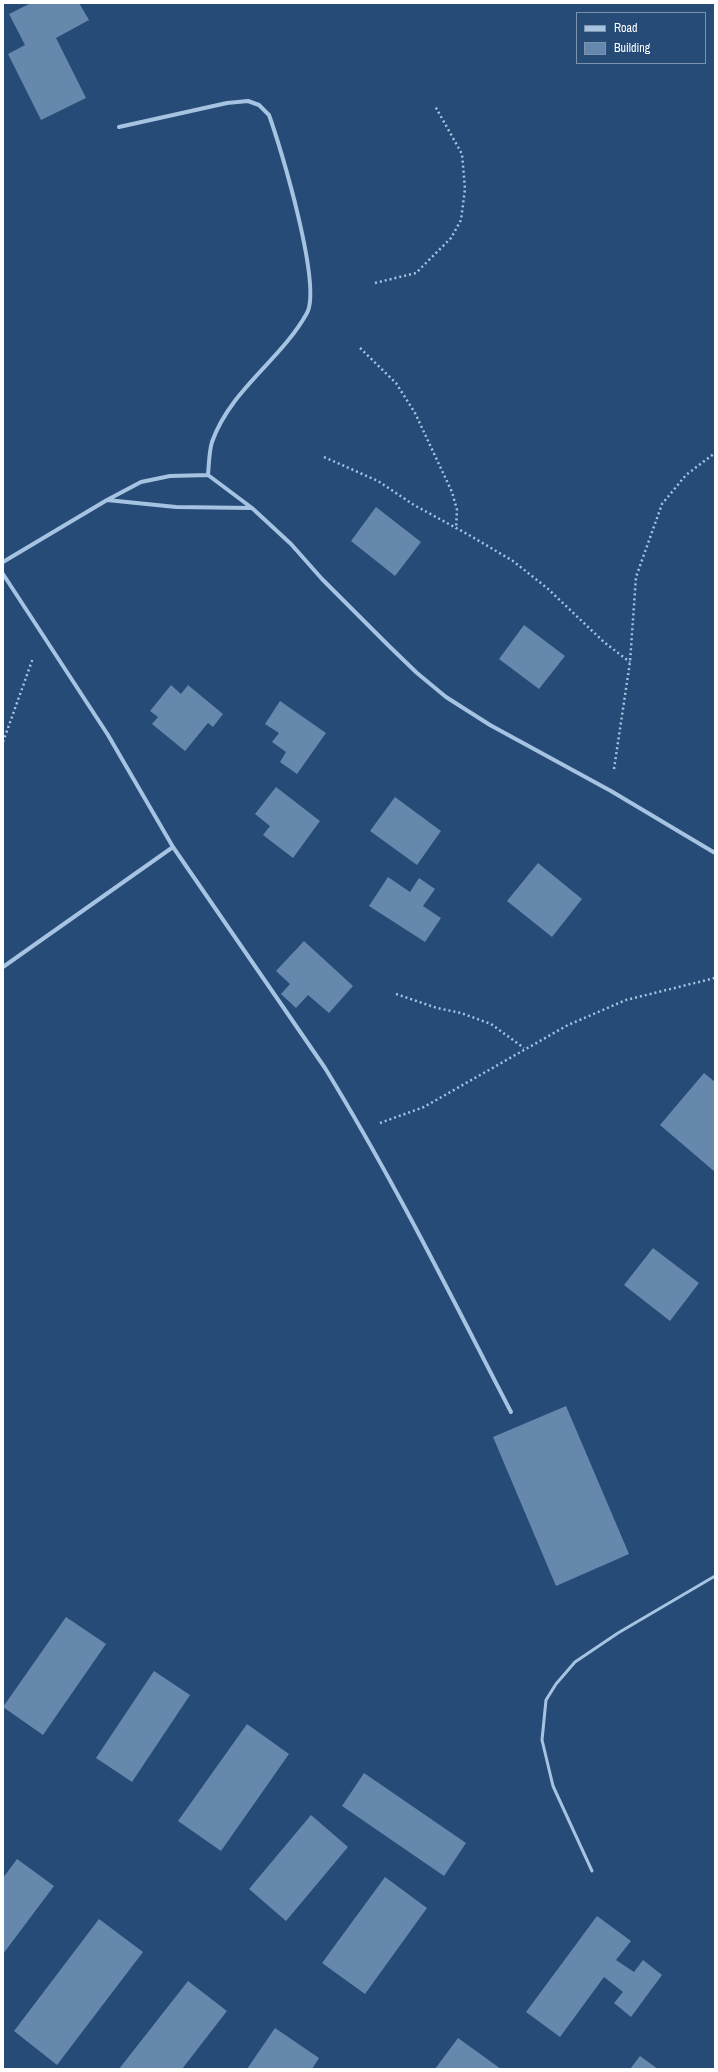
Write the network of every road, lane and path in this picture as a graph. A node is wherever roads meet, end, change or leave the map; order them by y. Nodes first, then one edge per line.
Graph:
1 (435, 106) dead end
2 (119, 127) dead end
3 (376, 283) dead end
4 (360, 348) dead end
5 (715, 453) edge
6 (324, 457) dead end
7 (208, 475) junction
8 (107, 500) junction
9 (252, 508) junction
10 (456, 529) junction
11 (3, 562) edge
12 (3, 574) edge
13 (41, 634) junction
14 (630, 662) junction
15 (3, 742) edge
16 (610, 791) junction
17 (173, 846) junction
18 (715, 853) edge
19 (3, 967) edge
20 (715, 978) edge
21 (396, 994) dead end
22 (524, 1048) junction
23 (363, 1130) junction
24 (511, 1412) dead end
25 (715, 1576) edge
26 (592, 1871) dead end

1 - 3 path
2 - 7 street
4 - 10 path
5 - 14 path
6 - 10 path
7 - 8 street
7 - 9 street
8 - 9 street
8 - 11 street
9 - 16 street
10 - 14 path
12 - 13 street
13 - 15 path
13 - 17 street
14 - 16 path
16 - 18 street
17 - 19 street
17 - 23 street
20 - 22 path
21 - 22 path
22 - 23 path
23 - 24 street
25 - 26 lane

